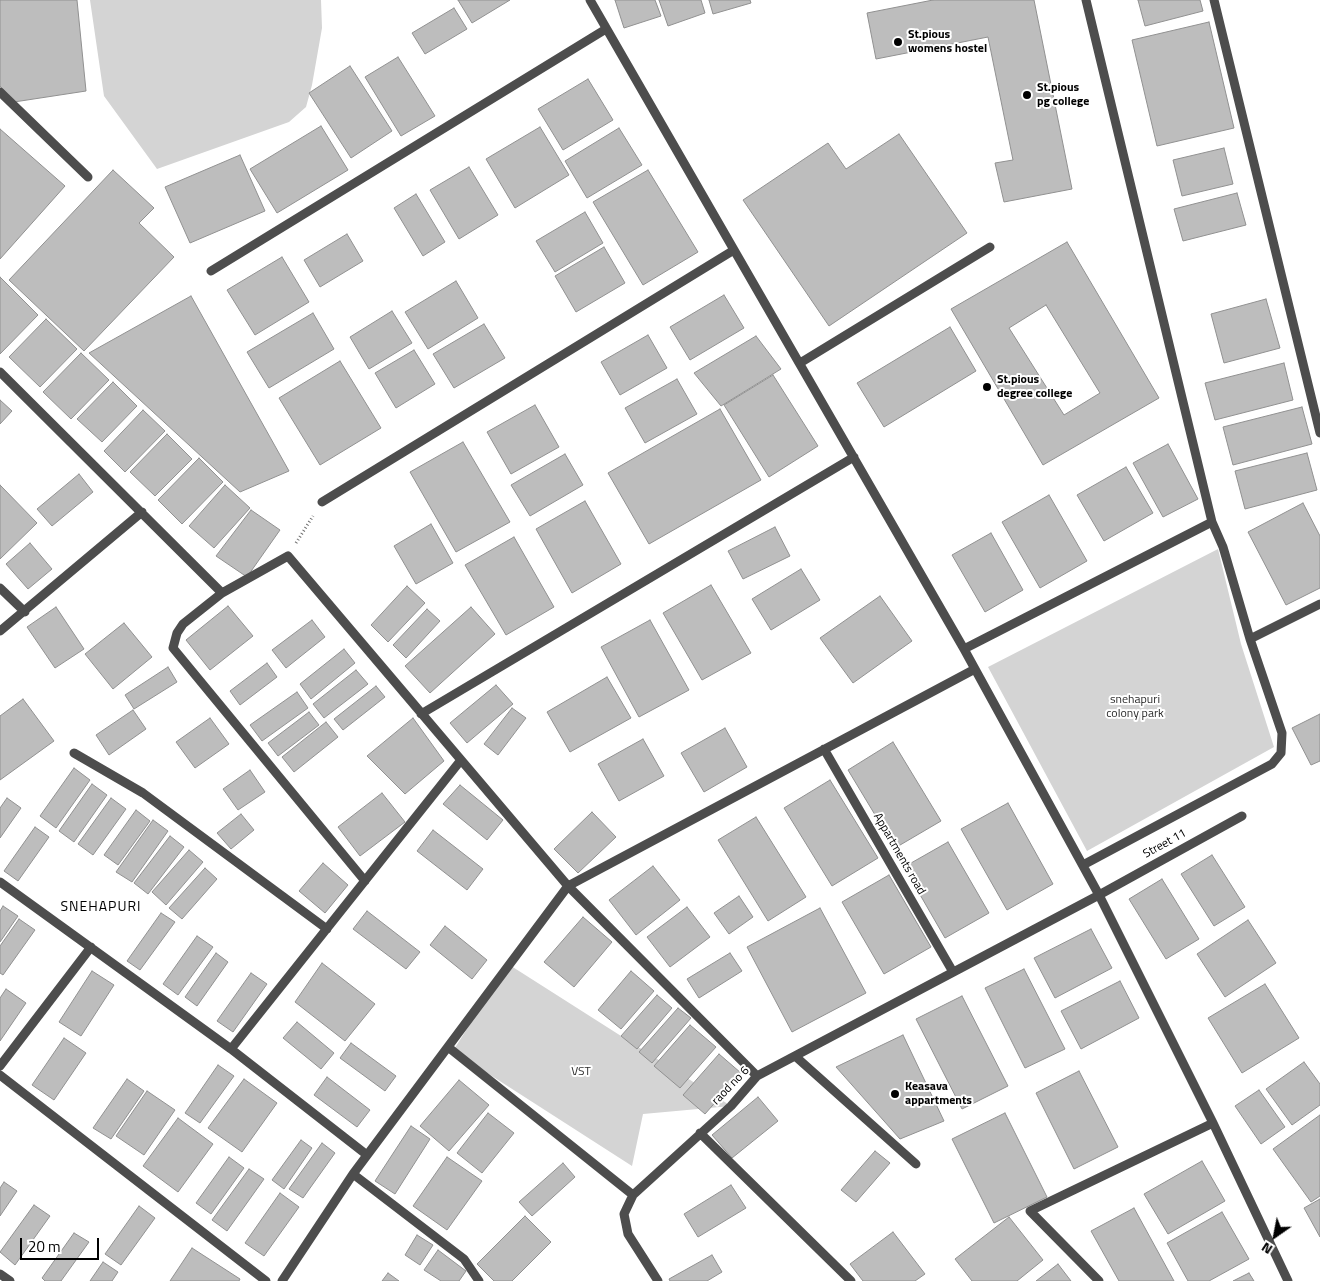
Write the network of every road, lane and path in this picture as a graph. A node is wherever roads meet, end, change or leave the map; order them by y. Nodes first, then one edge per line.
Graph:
1 (590, 0) edge
2 (1086, 0) edge
3 (1214, 0) edge
4 (606, 29) junction
5 (0, 92) edge
6 (88, 177) dead end
7 (990, 247) dead end
8 (734, 250) junction
9 (210, 271) dead end
10 (800, 363) junction
11 (0, 372) edge
12 (1320, 433) edge
13 (854, 457) junction
14 (322, 502) joint
15 (142, 512) junction
16 (1212, 522) junction
17 (288, 556) junction
18 (0, 588) edge
19 (222, 593) junction
20 (1320, 604) edge
21 (25, 612) junction
22 (0, 631) edge
23 (1250, 639) junction
24 (964, 649) junction
25 (975, 669) junction
26 (421, 714) junction
27 (824, 749) junction
28 (74, 753) dead end
29 (461, 760) junction
30 (1242, 816) dead end
31 (1083, 865) junction
32 (0, 882) edge
33 (365, 882) junction
34 (568, 886) junction
35 (1099, 895) junction
36 (327, 929) junction
37 (91, 947) junction
38 (953, 972) junction
39 (448, 1047) junction
40 (230, 1049) junction
41 (795, 1056) junction
42 (0, 1066) edge
43 (0, 1075) edge
44 (758, 1076) junction
45 (1213, 1123) junction
46 (700, 1133) junction
47 (368, 1155) junction
48 (916, 1164) dead end
49 (353, 1174) junction
50 (633, 1195) junction
51 (0, 1274) edge
52 (10, 1281) edge
53 (266, 1281) edge
54 (282, 1281) edge
55 (480, 1281) edge
56 (658, 1281) edge
57 (851, 1281) edge
58 (1099, 1281) edge
59 (1288, 1281) edge

1 - 4 street
2 - 16 street
3 - 12 street
4 - 8 street
4 - 9 street
5 - 6 street
7 - 10 street
8 - 10 street
8 - 14 street
10 - 13 street
11 - 15 street
13 - 24 street
13 - 26 street
14 - 17 path
15 - 19 street
15 - 21 street
16 - 23 street
16 - 24 street
17 - 19 street
17 - 26 street
18 - 21 street
19 - 33 street
20 - 23 street
21 - 22 street
23 - 31 street
24 - 25 street
25 - 27 street
25 - 31 street
26 - 29 street
27 - 34 street
27 - 38 street, Appartments road
28 - 36 street
29 - 33 street
29 - 34 street
30 - 35 street, Street 11
31 - 35 street
32 - 37 street
33 - 36 street
34 - 39 street
34 - 44 street
35 - 38 street, raod no 6
35 - 45 street
36 - 40 street
37 - 40 street
37 - 42 street
38 - 41 street, raod no 6
39 - 47 street
39 - 50 street
40 - 47 street
41 - 44 street, raod no 6
41 - 48 street
43 - 53 street
44 - 46 street, raod no 6
45 - 58 street
45 - 59 street
46 - 50 street, raod no 6
46 - 57 street
47 - 49 street
49 - 54 street
49 - 55 street
50 - 56 street
51 - 52 street

